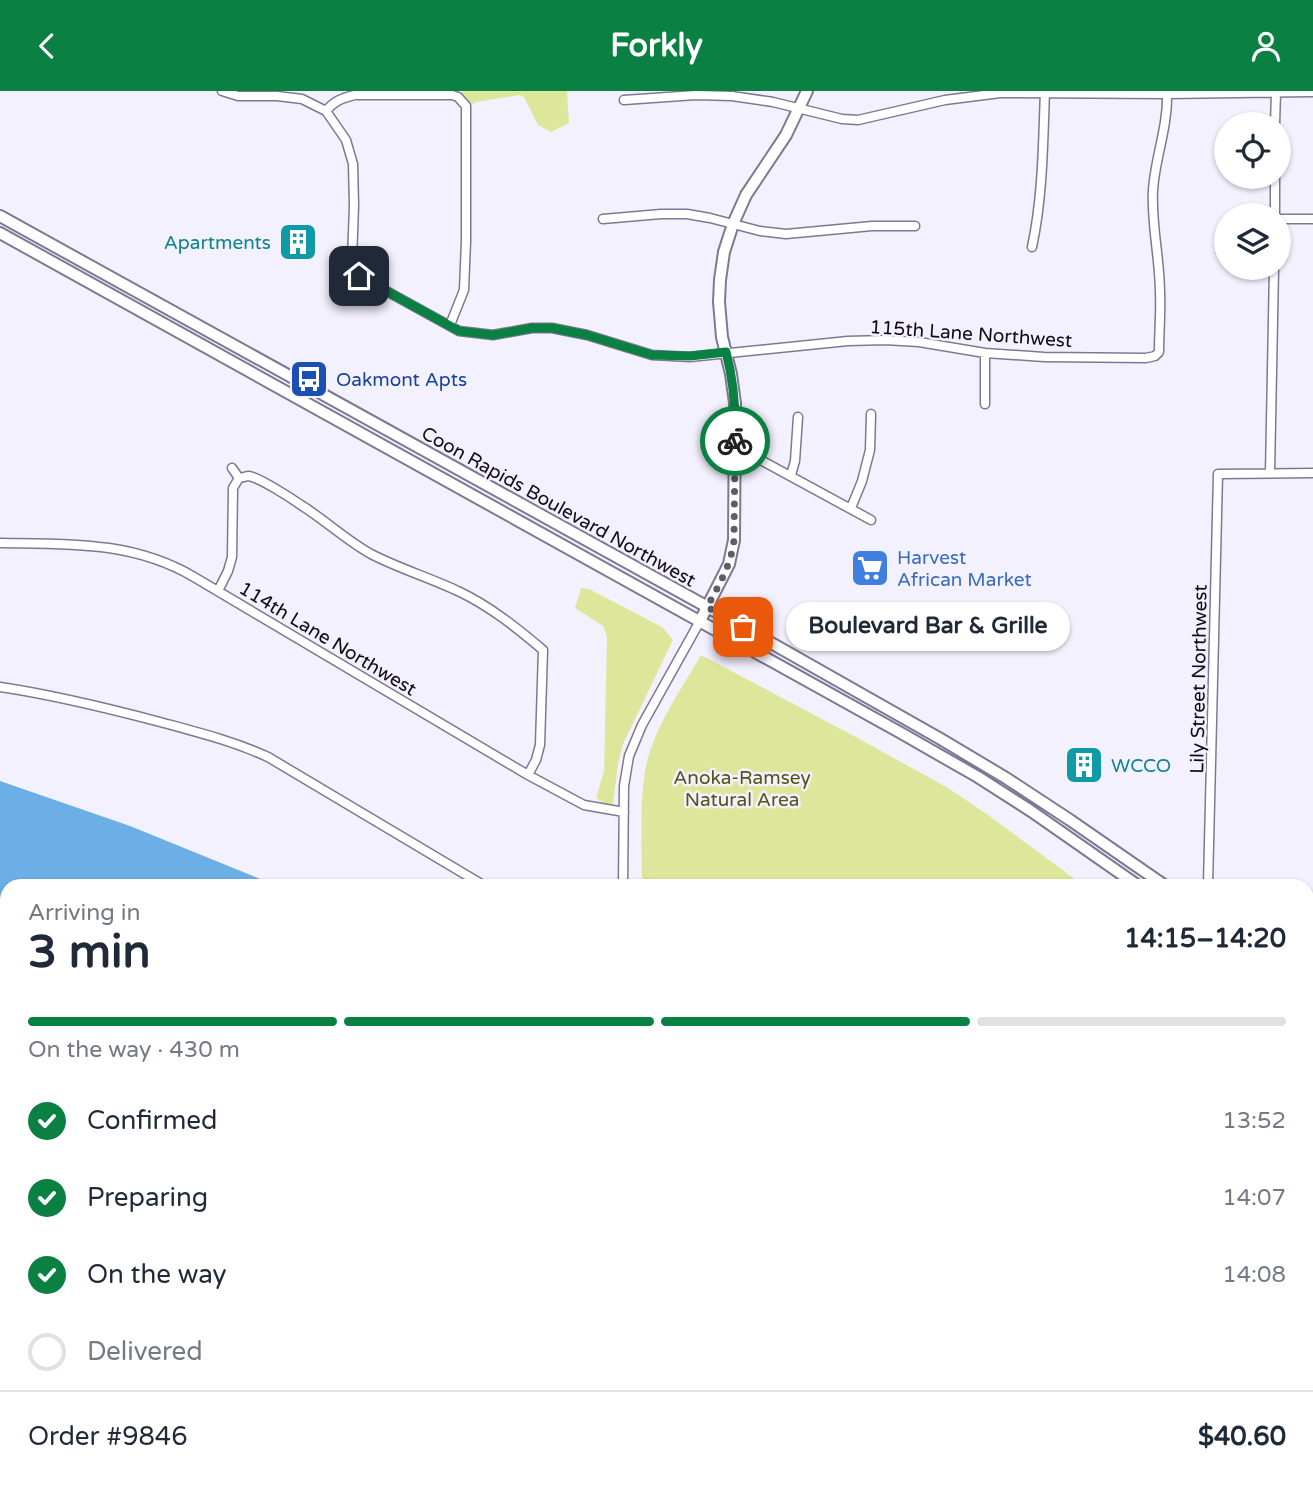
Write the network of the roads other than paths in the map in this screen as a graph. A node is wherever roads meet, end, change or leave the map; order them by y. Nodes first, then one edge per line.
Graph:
1 (222, 91) edge
2 (807, 91) edge
3 (1044, 92) edge
4 (1276, 92) edge
5 (1313, 92) edge
6 (1167, 94) junction
7 (624, 100) dead end
8 (800, 109) junction
9 (326, 111) junction
10 (1275, 112) edge
11 (0, 216) edge
12 (603, 219) dead end
13 (1291, 219) edge
14 (1313, 219) edge
15 (733, 224) junction
16 (915, 226) dead end
17 (0, 233) edge
18 (1032, 247) dead end
19 (1274, 280) edge
20 (450, 325) junction
21 (726, 352) junction
22 (985, 353) junction
23 (985, 404) dead end
24 (871, 415) dead end
25 (798, 417) dead end
26 (735, 446) junction
27 (232, 468) dead end
28 (1270, 473) junction
29 (1313, 473) edge
30 (791, 475) junction
31 (239, 478) junction
32 (851, 508) junction
33 (871, 520) dead end
34 (0, 543) edge
35 (218, 591) junction
36 (707, 607) junction
37 (700, 621) junction
38 (0, 687) edge
39 (528, 775) junction
40 (624, 811) junction
41 (473, 879) edge
42 (623, 879) edge
43 (1128, 879) edge
44 (1155, 879) edge
45 (1208, 879) edge

1 - 9 street
2 - 8 main road
3 - 6 street
3 - 8 street
3 - 18 street
4 - 5 street
4 - 6 street
4 - 10 street
6 - 22 street, 115th Lane Northwest
7 - 8 street
8 - 15 main road
9 - 20 street, 115th Lane Northwest
9 - 20 street
11 - 36 main road, Coon Rapids Boulevard Northwest
12 - 15 street
13 - 14 street
15 - 16 street
15 - 21 main road
17 - 37 main road, Coon Rapids Boulevard Northwest
19 - 28 street
20 - 21 street, 115th Lane Northwest
21 - 22 street, 115th Lane Northwest
21 - 26 main road
22 - 23 street
24 - 32 street
25 - 30 street
26 - 30 street
26 - 36 main road
27 - 31 street
28 - 29 street
28 - 45 street, Lily Street Northwest
30 - 32 street
31 - 35 street
31 - 39 street
32 - 33 street
34 - 35 street, 114th Lane Northwest
35 - 39 street, 114th Lane Northwest
36 - 37 main road
36 - 44 main road, Coon Rapids Boulevard Northwest
37 - 40 street
37 - 43 main road, Coon Rapids Boulevard Northwest
38 - 41 street
39 - 40 street, 114th Lane Northwest
40 - 42 street

